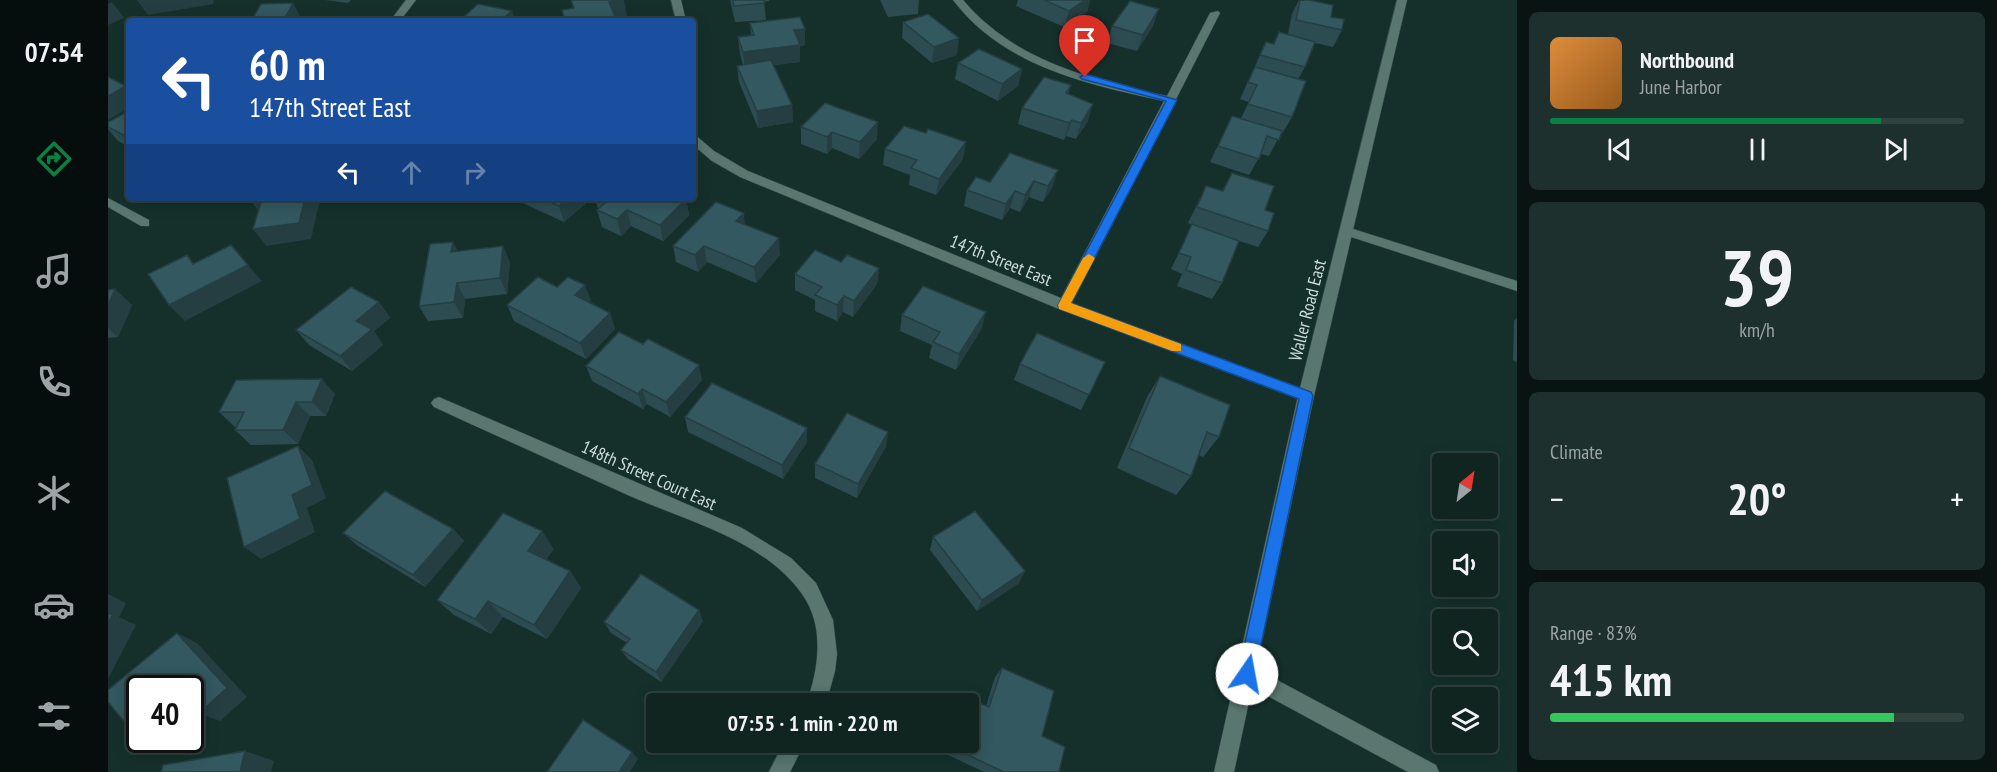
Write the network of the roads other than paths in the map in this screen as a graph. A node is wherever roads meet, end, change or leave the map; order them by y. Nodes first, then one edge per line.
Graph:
1 (411, 0) edge
2 (676, 0) edge
3 (958, 0) edge
4 (1402, 0) edge
5 (1215, 13) dead end
6 (397, 18) edge
7 (680, 18) edge
8 (1172, 100) junction
9 (696, 140) edge
10 (108, 202) edge
11 (145, 223) dead end
12 (1347, 231) junction
13 (1517, 286) edge
14 (1064, 305) junction
15 (1306, 396) junction
16 (439, 403) dead end
17 (1247, 674) junction
18 (819, 693) edge
19 (789, 753) edge
20 (779, 772) edge
21 (1224, 772) edge
22 (1428, 772) edge

1 - 6 street
2 - 7 street
3 - 8 street
4 - 12 street, Waller Road East
5 - 8 street
8 - 14 street
9 - 14 street, 147th Street East
10 - 11 street
12 - 13 street
12 - 15 street, Waller Road East
14 - 15 street, 147th Street East
15 - 17 street, Waller Road East
16 - 18 street, 148th Street Court East
17 - 21 street, Waller Road East
17 - 22 street
19 - 20 street

